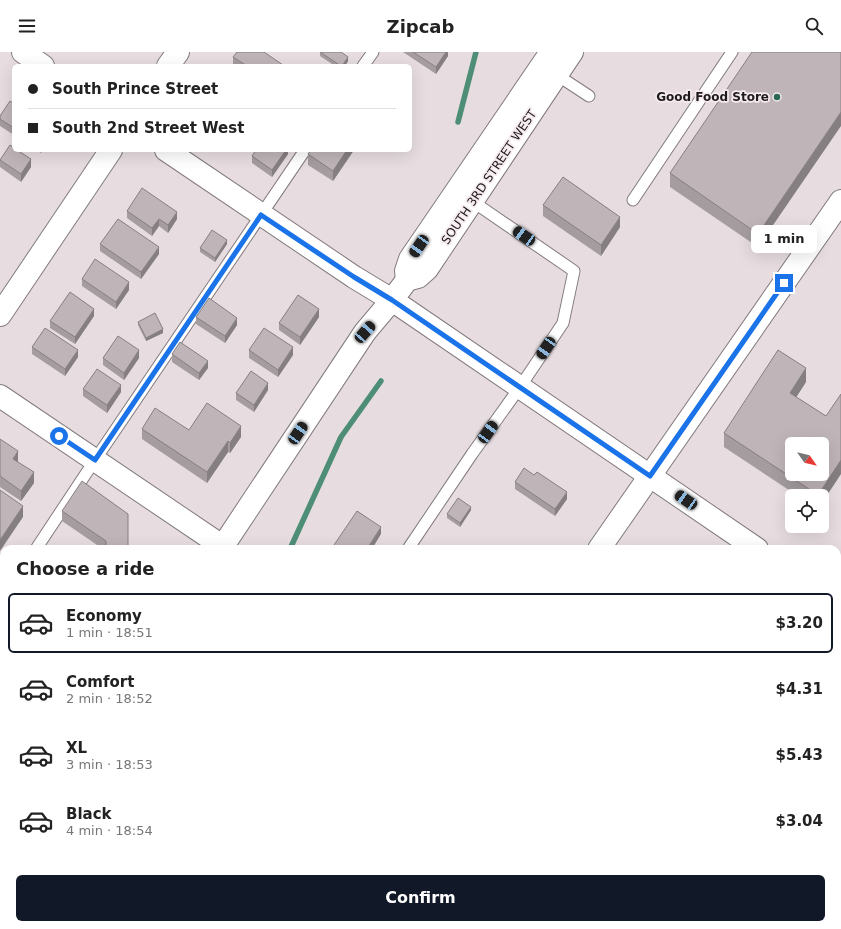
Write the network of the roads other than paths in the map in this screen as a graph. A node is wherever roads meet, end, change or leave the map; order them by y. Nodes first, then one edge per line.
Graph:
1 (23, 52) edge
2 (178, 52) edge
3 (373, 52) edge
4 (551, 52) edge
5 (572, 52) edge
6 (732, 52) edge
7 (40, 64) edge
8 (169, 64) edge
9 (364, 64) edge
10 (557, 75) junction
11 (589, 96) dead end
12 (110, 152) edge
13 (169, 152) edge
14 (304, 152) edge
15 (633, 200) dead end
16 (472, 201) junction
17 (841, 201) edge
18 (261, 215) junction
19 (407, 280) junction
20 (392, 300) junction
21 (0, 315) edge
22 (520, 387) junction
23 (0, 396) edge
24 (95, 460) junction
25 (650, 476) junction
26 (39, 545) edge
27 (217, 545) edge
28 (223, 545) edge
29 (411, 545) edge
30 (602, 545) edge
31 (751, 545) edge

1 - 7 main road
2 - 8 main road
3 - 9 lane
4 - 19 main road
5 - 10 main road, SOUTH 3RD STREET WEST
6 - 15 lane
10 - 11 lane
10 - 16 main road, SOUTH 3RD STREET WEST
12 - 21 main road
13 - 18 main road
14 - 18 lane
16 - 19 main road, SOUTH 3RD STREET WEST
16 - 22 lane
17 - 25 main road
18 - 20 main road
18 - 24 lane
19 - 20 main road, SOUTH 3RD STREET WEST
20 - 22 main road
20 - 28 main road, SOUTH 3RD STREET WEST
22 - 25 main road
22 - 29 lane
23 - 24 main road
24 - 26 lane
24 - 27 main road
25 - 30 main road
25 - 31 main road

